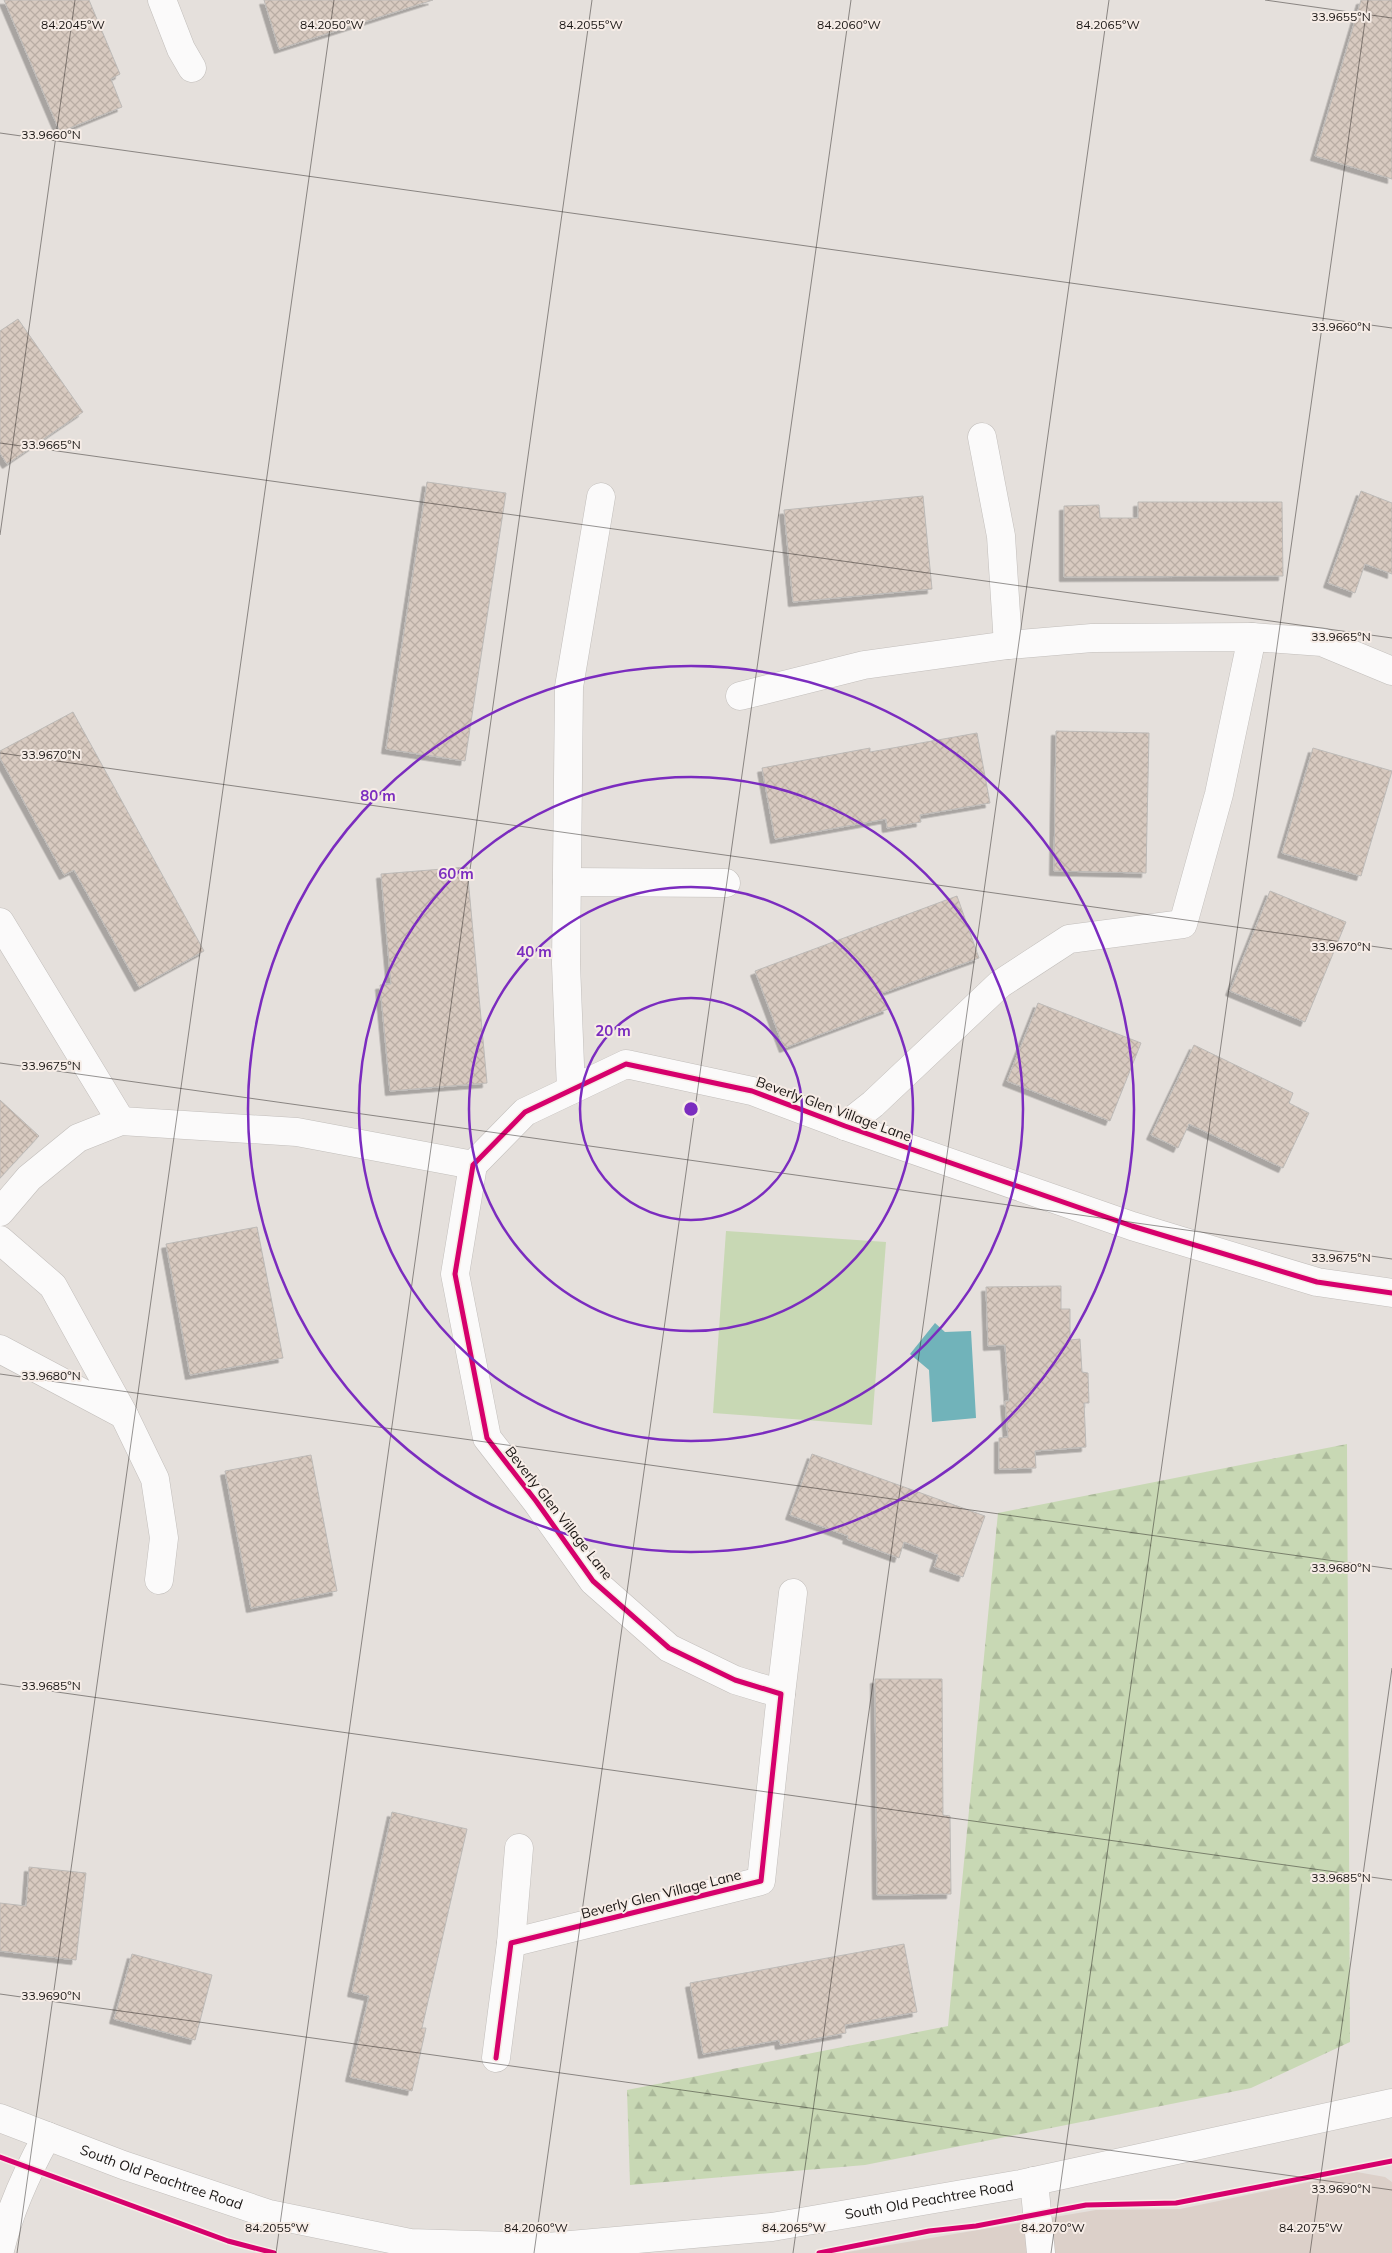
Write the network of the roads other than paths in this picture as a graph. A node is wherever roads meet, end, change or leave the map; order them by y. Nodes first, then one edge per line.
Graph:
1 (162, 0) edge
2 (192, 68) dead end
3 (982, 438) dead end
4 (601, 497) dead end
5 (1252, 638) junction
6 (1008, 645) junction
7 (1392, 671) edge
8 (740, 696) dead end
9 (567, 882) junction
10 (726, 883) dead end
11 (0, 922) edge
12 (571, 1090) junction
13 (121, 1121) junction
14 (845, 1126) junction
15 (473, 1165) junction
16 (0, 1212) edge
17 (0, 1240) edge
18 (1392, 1293) edge
19 (0, 1349) edge
20 (124, 1415) junction
21 (159, 1580) dead end
22 (794, 1592) dead end
23 (781, 1694) junction
24 (519, 1848) dead end
25 (510, 1942) junction
26 (496, 2058) dead end
27 (1392, 2103) edge
28 (0, 2118) edge
29 (48, 2136) junction
30 (1034, 2181) junction
31 (0, 2250) edge
32 (1041, 2253) edge

1 - 2 street
3 - 6 street
4 - 9 street
5 - 6 street
5 - 7 street
5 - 14 street
6 - 8 street
9 - 10 street
9 - 12 street
11 - 13 street
12 - 14 street, Beverly Glen Village Lane
12 - 15 street, Beverly Glen Village Lane
13 - 15 street
13 - 16 street
14 - 18 street, Beverly Glen Village Lane
15 - 23 street, Beverly Glen Village Lane
17 - 20 street
19 - 20 street
20 - 21 street
22 - 23 street
23 - 25 street, Beverly Glen Village Lane
24 - 25 street
25 - 26 street
27 - 30 street, South Old Peachtree Road
28 - 29 street, South Old Peachtree Road
29 - 30 street, South Old Peachtree Road
29 - 31 street
30 - 32 street

